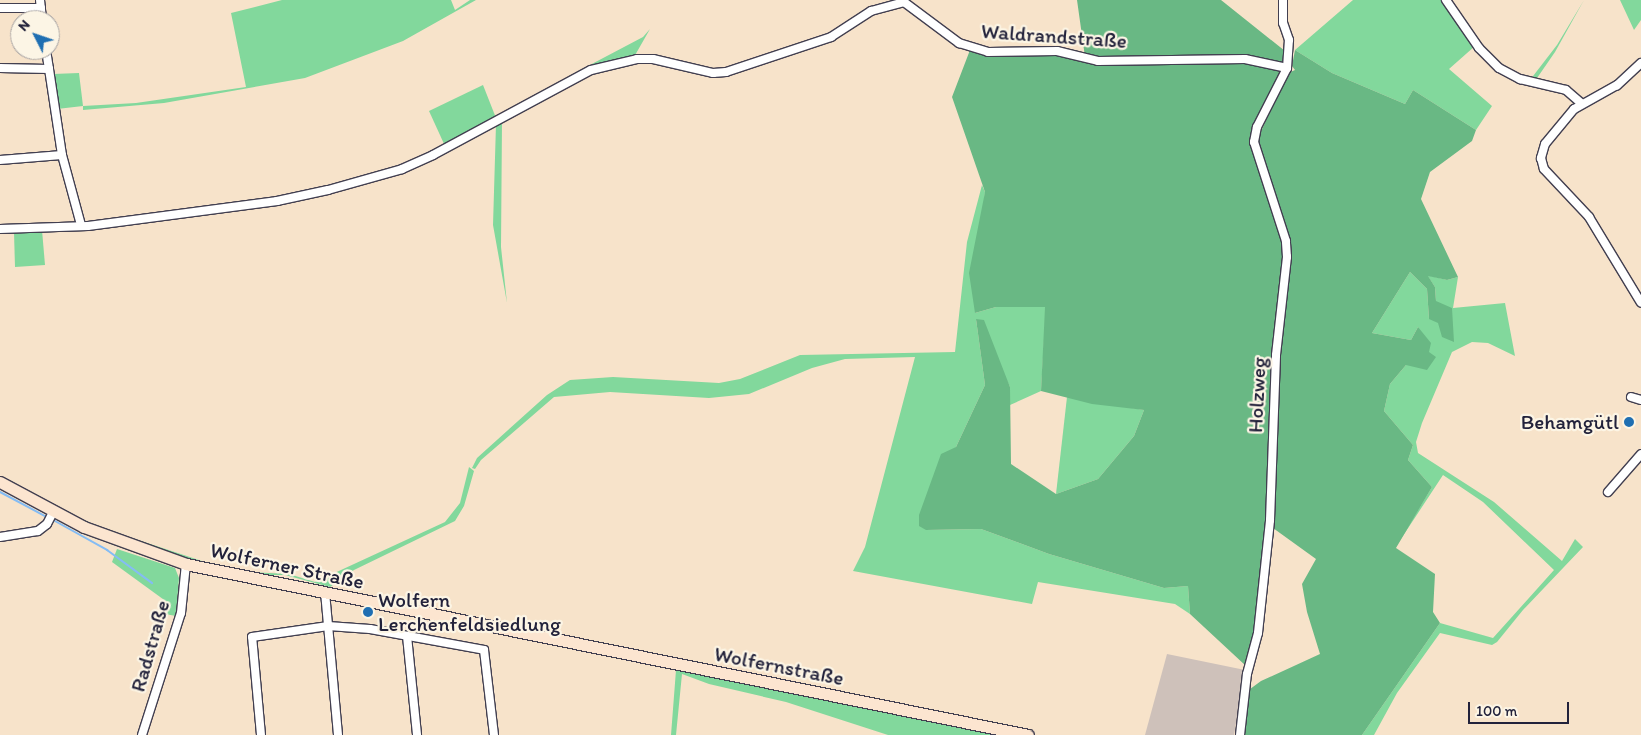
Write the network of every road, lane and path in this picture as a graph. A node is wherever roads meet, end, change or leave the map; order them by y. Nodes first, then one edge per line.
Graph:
1 (1283, 0) edge
2 (1446, 0) edge
3 (903, 1) edge
4 (40, 4) edge
5 (0, 8) edge
6 (48, 60) edge
7 (1641, 63) edge
8 (0, 68) edge
9 (49, 68) junction
10 (1287, 68) junction
11 (1581, 103) junction
12 (62, 155) junction
13 (0, 160) edge
14 (81, 225) junction
15 (0, 229) edge
16 (1641, 303) edge
17 (1631, 396) dead end
18 (1641, 400) edge
19 (1641, 454) edge
20 (0, 482) edge
21 (1608, 492) dead end
22 (54, 512) junction
23 (0, 536) edge
24 (186, 564) junction
25 (325, 592) junction
26 (328, 626) junction
27 (521, 634) joint
28 (407, 636) junction
29 (142, 735) edge
30 (261, 735) edge
31 (338, 735) edge
32 (417, 735) edge
33 (494, 735) edge
34 (1028, 735) edge
35 (1240, 735) edge

1 - 10 street, Holzweg
2 - 11 street
3 - 10 street, Waldrandstraße
3 - 14 street, Waldrandstraße
4 - 5 street
6 - 9 street
7 - 11 street
8 - 9 street
9 - 12 street
10 - 35 street, Holzweg
11 - 16 street
12 - 13 street
12 - 14 street
14 - 15 street
17 - 18 street
19 - 21 street
20 - 22 main road, Wolferner Straße
22 - 23 street
22 - 24 main road, Wolferner Straße
24 - 25 main road, Wolferner Straße
24 - 29 street, Radstraße
25 - 26 street
25 - 27 main road, Wolferner Straße
26 - 28 street
26 - 30 street
26 - 31 street
27 - 34 main road, Wolfernstraße
28 - 32 street
28 - 33 street

